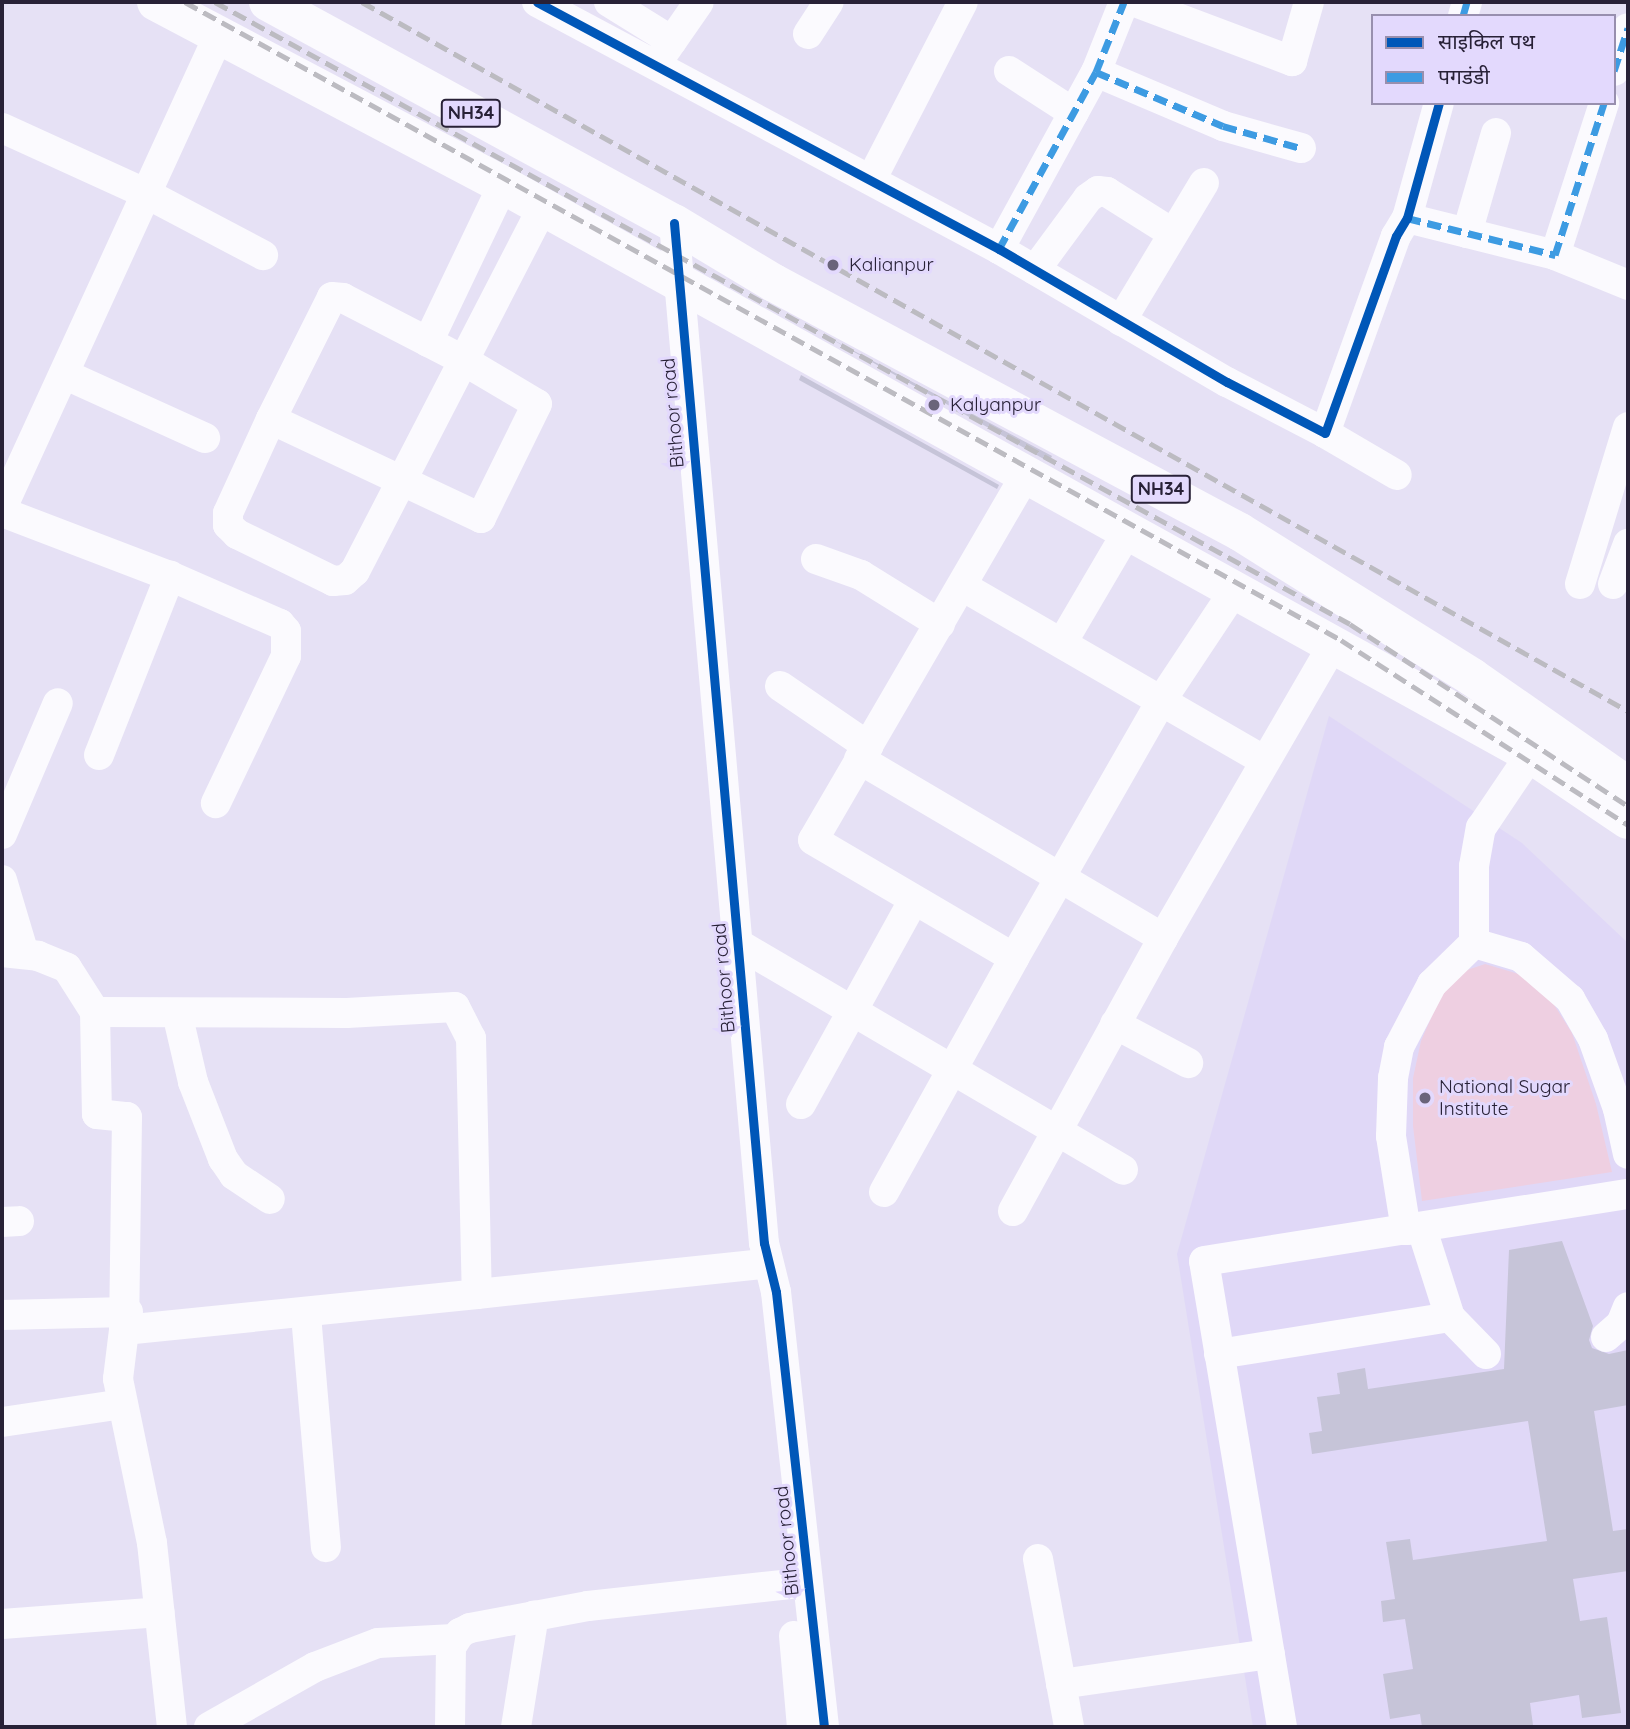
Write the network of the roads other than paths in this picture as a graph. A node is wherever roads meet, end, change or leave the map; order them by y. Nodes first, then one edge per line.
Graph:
1 (156, 2) edge
2 (268, 2) edge
3 (537, 2) edge
4 (609, 2) edge
5 (699, 2) edge
6 (829, 2) edge
7 (963, 2) edge
8 (1124, 2) edge
9 (1135, 2) edge
10 (1309, 2) edge
11 (1628, 28) edge
12 (808, 34) dead end
13 (219, 35) junction
14 (664, 52) junction
15 (1616, 65) edge
16 (1009, 71) dead end
17 (1096, 72) junction
18 (1438, 105) edge
19 (1603, 105) edge
20 (1074, 113) junction
21 (2, 128) edge
22 (1496, 133) dead end
23 (1301, 148) dead end
24 (871, 180) junction
25 (1204, 183) dead end
26 (503, 185) junction
27 (149, 195) junction
28 (542, 208) junction
29 (1406, 218) junction
30 (674, 223) junction
31 (1172, 233) junction
32 (1467, 233) junction
33 (999, 249) junction
34 (1555, 255) junction
35 (263, 256) dead end
36 (1035, 270) junction
37 (679, 285) junction
38 (1628, 285) edge
39 (1121, 321) junction
40 (428, 342) junction
41 (461, 359) junction
42 (64, 374) junction
43 (271, 419) junction
44 (1628, 427) edge
45 (1325, 433) junction
46 (205, 439) dead end
47 (1397, 475) dead end
48 (1025, 476) junction
49 (401, 481) junction
50 (2, 510) edge
51 (1127, 532) junction
52 (1628, 544) edge
53 (816, 559) dead end
54 (170, 576) junction
55 (1614, 583) dead end
56 (1580, 584) dead end
57 (962, 586) junction
58 (1234, 591) junction
59 (940, 624) junction
60 (1062, 643) junction
61 (1333, 645) junction
62 (779, 686) dead end
63 (1161, 701) junction
64 (58, 703) dead end
65 (1538, 742) junction
66 (864, 752) junction
67 (99, 754) dead end
68 (1265, 761) junction
69 (1628, 786) edge
70 (216, 803) dead end
71 (1628, 820) edge
72 (2, 834) edge
73 (1057, 879) junction
74 (2, 880) edge
75 (913, 901) junction
76 (1163, 937) junction
77 (1474, 943) junction
78 (740, 945) junction
79 (13, 953) edge
80 (1014, 958) junction
81 (852, 1009) junction
82 (95, 1013) junction
83 (177, 1013) junction
84 (1115, 1024) junction
85 (1188, 1063) dead end
86 (954, 1071) junction
87 (801, 1104) dead end
88 (1056, 1132) junction
89 (1628, 1154) edge
90 (1122, 1170) dead end
91 (884, 1192) dead end
92 (1628, 1194) edge
93 (270, 1199) dead end
94 (1013, 1211) dead end
95 (1406, 1230) junction
96 (763, 1253) junction
97 (477, 1294) junction
98 (1628, 1307) edge
99 (2, 1315) edge
100 (306, 1315) junction
101 (1450, 1317) junction
102 (126, 1321) junction
103 (1606, 1337) dead end
104 (1219, 1354) junction
105 (1486, 1354) dead end
106 (123, 1404) junction
107 (2, 1422) edge
108 (326, 1547) dead end
109 (1038, 1559) dead end
110 (790, 1584) junction
111 (160, 1612) junction
112 (534, 1615) junction
113 (2, 1624) edge
114 (454, 1639) junction
115 (1270, 1654) junction
116 (1061, 1684) junction
117 (172, 1727) edge
118 (209, 1727) edge
119 (450, 1727) edge
120 (516, 1727) edge
121 (802, 1727) edge
122 (824, 1727) edge
123 (1069, 1727) edge
124 (1282, 1727) edge

1 - 13 highway, NH34
2 - 30 highway, NH34
3 - 14 street
4 - 14 street
5 - 14 street
6 - 12 street
7 - 24 street
8 - 17 street
9 - 10 street
11 - 15 street
13 - 26 highway, NH34
13 - 27 street
14 - 24 street
16 - 20 street
17 - 20 street
17 - 23 street
18 - 29 street
19 - 34 street
20 - 33 street
21 - 27 street
22 - 32 street
24 - 33 street
25 - 31 street
26 - 28 highway, NH34
26 - 40 street
27 - 35 street
27 - 42 street
28 - 37 highway, NH34
28 - 41 street
29 - 32 street
29 - 45 street
30 - 37 street, Bithoor road
30 - 65 highway, NH34
31 - 36 street
31 - 39 street
32 - 34 street
33 - 36 street
34 - 38 street
36 - 39 street
37 - 48 highway, NH34
37 - 78 street, Bithoor road
39 - 45 street
40 - 41 street
40 - 43 street
41 - 49 street
41 - 49 street
42 - 46 street
42 - 50 street
43 - 49 street
43 - 49 street
44 - 56 street
45 - 47 street
48 - 51 highway, NH34
48 - 57 street
50 - 54 street
51 - 58 highway, NH34
51 - 60 street
52 - 55 street
53 - 59 street
54 - 67 street
54 - 70 street
57 - 59 street
57 - 60 street
58 - 61 highway, NH34
58 - 63 street
59 - 66 street
60 - 63 street
61 - 65 highway, NH34
61 - 68 street
62 - 66 street
63 - 68 street
63 - 73 street
64 - 72 street
65 - 69 highway, NH34
65 - 71 highway, NH34
65 - 77 street
66 - 73 street
66 - 75 street
68 - 76 street
73 - 76 street
73 - 80 street
74 - 79 street
75 - 80 street
75 - 81 street
76 - 84 street
77 - 89 street
77 - 95 street
78 - 81 street
78 - 96 street, Bithoor road
79 - 82 street
80 - 86 street
81 - 86 street
81 - 87 street
82 - 83 street
82 - 102 street
83 - 93 street
83 - 97 street
84 - 85 street
84 - 88 street
86 - 88 street
86 - 91 street
88 - 90 street
88 - 94 street
92 - 95 street
95 - 101 street
95 - 104 street
96 - 97 street
96 - 110 street
96 - 122 street, Bithoor road
97 - 100 street
98 - 103 street
99 - 102 street
100 - 102 street
100 - 108 street
101 - 104 street
101 - 105 street
102 - 106 street
104 - 115 street
106 - 107 street
106 - 111 street
109 - 116 street
110 - 112 street
110 - 121 street
111 - 113 street
111 - 117 street
112 - 114 street
112 - 120 street
114 - 118 street
114 - 119 street
115 - 116 street
115 - 124 street
116 - 123 street

